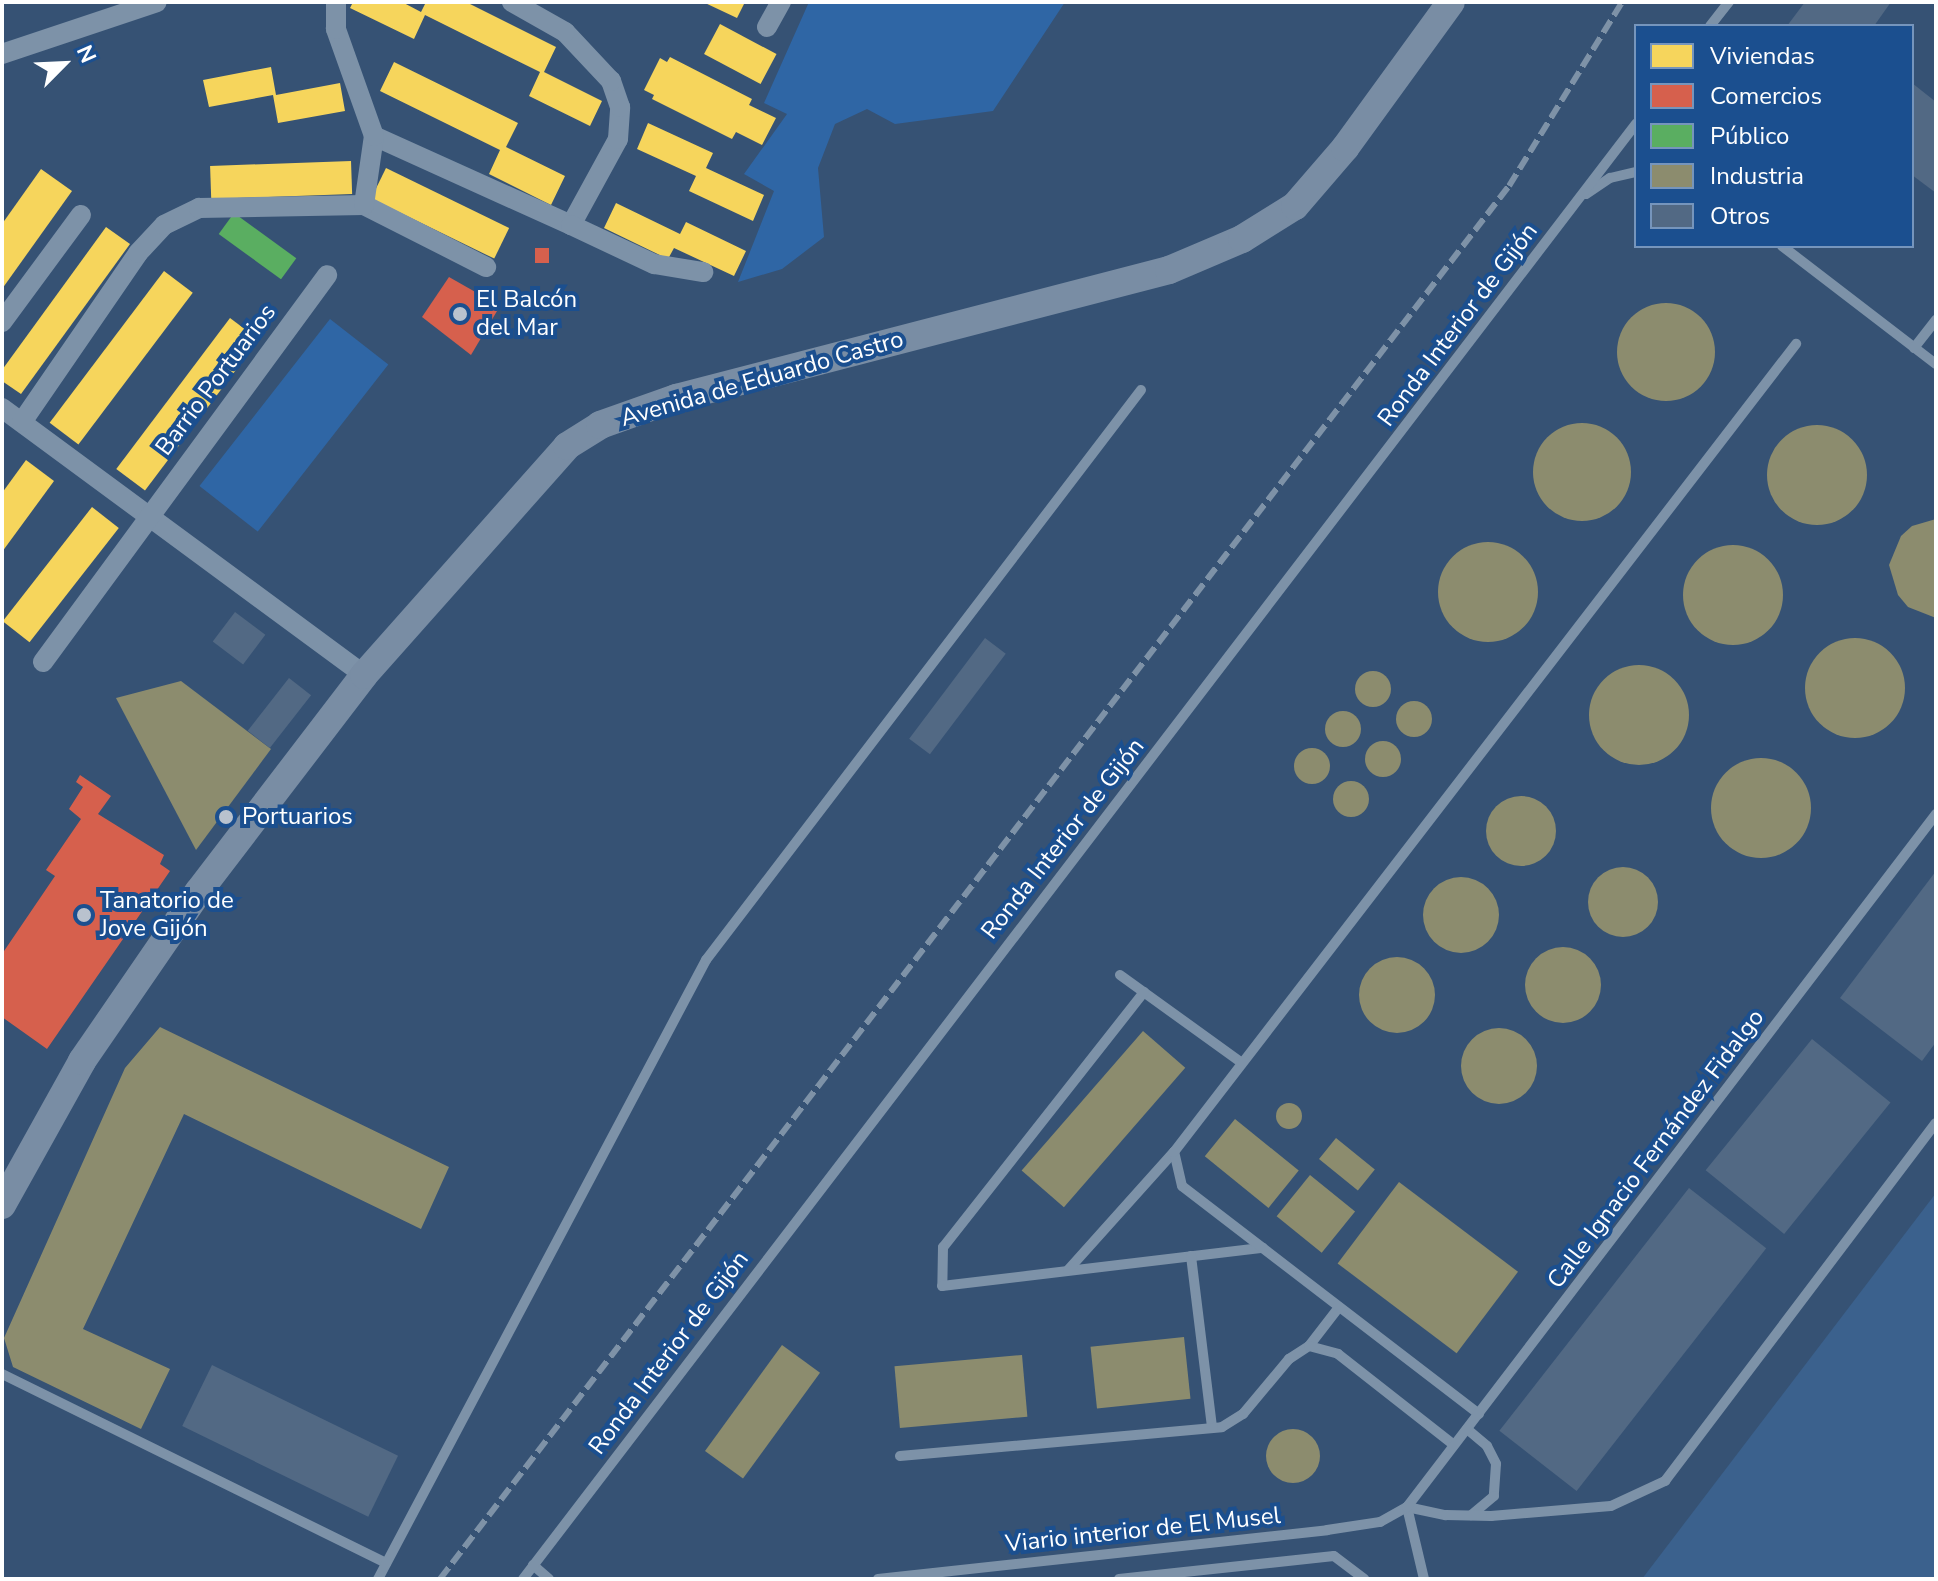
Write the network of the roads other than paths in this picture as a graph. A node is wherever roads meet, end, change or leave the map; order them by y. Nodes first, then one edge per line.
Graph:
1 (157, 2) edge
2 (336, 2) edge
3 (512, 2) edge
4 (781, 2) edge
5 (1451, 2) edge
6 (1729, 2) edge
7 (1712, 24) edge
8 (767, 27) dead end
9 (2, 54) edge
10 (1634, 129) edge
11 (374, 136) junction
12 (1634, 172) edge
13 (1578, 200) junction
14 (364, 205) junction
15 (81, 215) dead end
16 (571, 225) junction
17 (1785, 248) edge
18 (486, 267) dead end
19 (703, 272) dead end
20 (327, 275) dead end
21 (1936, 320) edge
22 (2, 322) edge
23 (1796, 344) dead end
24 (1914, 348) junction
25 (1936, 364) edge
26 (1141, 390) dead end
27 (2, 408) edge
28 (22, 422) junction
29 (147, 517) junction
30 (43, 662) dead end
31 (364, 675) junction
32 (1936, 814) edge
33 (1120, 975) dead end
34 (1144, 992) junction
35 (1242, 1063) junction
36 (1936, 1123) edge
37 (1174, 1152) junction
38 (2, 1205) edge
39 (1263, 1248) junction
40 (1191, 1256) junction
41 (1068, 1270) junction
42 (1339, 1307) junction
43 (1309, 1346) junction
44 (2, 1374) edge
45 (1479, 1414) junction
46 (1212, 1428) junction
47 (1467, 1429) junction
48 (1454, 1445) junction
49 (900, 1456) dead end
50 (1407, 1507) junction
51 (1471, 1515) junction
52 (386, 1563) junction
53 (533, 1565) junction
54 (378, 1579) edge
55 (523, 1579) edge
56 (549, 1579) edge
57 (878, 1579) edge
58 (1119, 1579) edge
59 (1364, 1579) edge
60 (1424, 1579) edge

1 - 9 street
2 - 11 street
3 - 16 street
4 - 8 street
5 - 31 street, Avenida de Eduardo Castro
6 - 7 lane
10 - 13 lane, Ronda Interior de Gijón
11 - 14 street
11 - 16 street
12 - 13 lane
13 - 53 lane, Ronda Interior de Gijón
14 - 18 street
14 - 28 street
15 - 22 street
16 - 19 street
17 - 24 lane
20 - 29 street, Barrio Portuarios
21 - 24 lane
23 - 35 lane
24 - 25 lane
26 - 52 lane
27 - 28 street
28 - 29 street
29 - 30 street, Barrio Portuarios
29 - 31 street
31 - 38 street, Avenida de Eduardo Castro
32 - 45 lane, Calle Ignacio Fernández Fidalgo
33 - 34 lane
34 - 35 lane
34 - 41 lane
35 - 37 lane
36 - 51 lane
37 - 39 lane
37 - 41 lane
39 - 40 lane
39 - 42 lane
40 - 41 lane
40 - 46 lane
42 - 43 lane
42 - 45 lane
43 - 46 lane
43 - 48 lane
44 - 52 lane
45 - 47 lane, Calle Ignacio Fernández Fidalgo
46 - 49 lane
47 - 48 lane, Calle Ignacio Fernández Fidalgo
47 - 51 lane
48 - 50 lane, Calle Ignacio Fernández Fidalgo
50 - 51 lane
50 - 57 lane, Viario interior de El Musel
50 - 60 lane
52 - 54 lane
53 - 55 lane, Ronda Interior de Gijón
53 - 56 lane
58 - 59 lane

